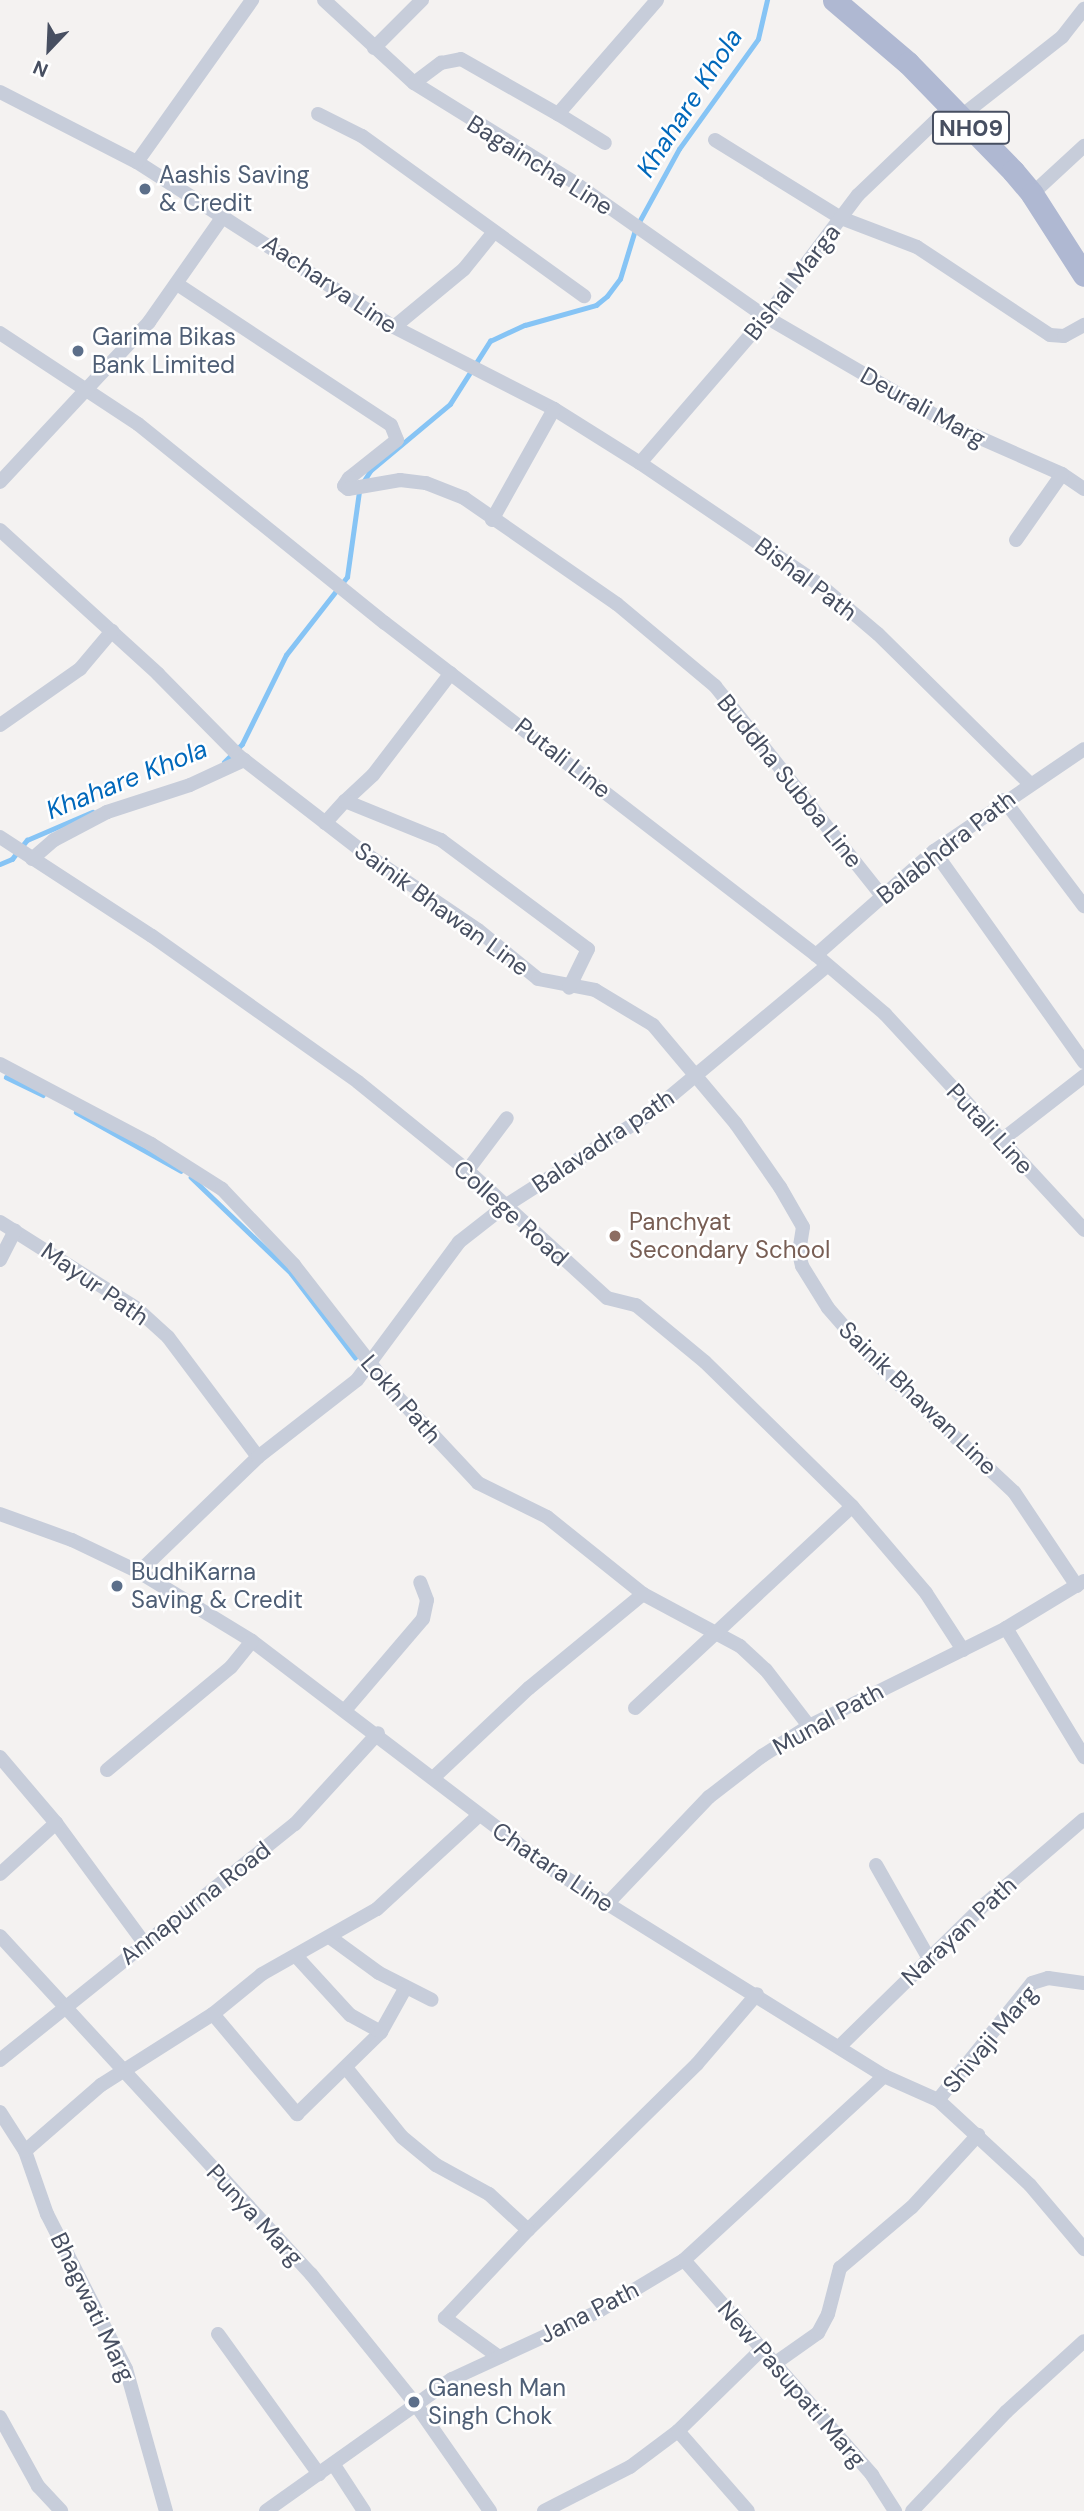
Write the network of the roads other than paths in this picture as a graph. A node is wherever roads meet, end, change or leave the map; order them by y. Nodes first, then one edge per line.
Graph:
1 (252, 0) edge
2 (422, 0) edge
3 (657, 0) edge
4 (834, 0) edge
5 (333, 3) edge
6 (1084, 9) edge
7 (374, 48) junction
8 (414, 83) junction
9 (0, 92) edge
10 (955, 112) junction
11 (318, 114) dead end
12 (558, 114) junction
13 (715, 140) dead end
14 (605, 143) dead end
15 (1084, 146) edge
16 (137, 162) junction
17 (1032, 194) junction
18 (224, 215) junction
19 (841, 218) junction
20 (495, 232) junction
21 (1084, 275) edge
22 (177, 284) junction
23 (584, 296) dead end
24 (766, 317) junction
25 (1084, 325) edge
26 (394, 327) junction
27 (0, 333) edge
28 (86, 388) junction
29 (554, 409) junction
30 (640, 463) junction
31 (1062, 474) junction
32 (0, 482) edge
33 (1084, 489) edge
34 (492, 520) junction
35 (0, 530) edge
36 (1016, 540) dead end
37 (113, 631) junction
38 (451, 673) junction
39 (0, 725) edge
40 (1084, 749) edge
41 (242, 758) junction
42 (1030, 783) junction
43 (1004, 800) junction
44 (345, 801) junction
45 (325, 823) junction
46 (5, 840) edge
47 (934, 851) junction
48 (30, 858) junction
49 (882, 896) junction
50 (1084, 906) edge
51 (822, 961) junction
52 (569, 988) junction
53 (1084, 1062) edge
54 (0, 1065) edge
55 (696, 1075) junction
56 (1084, 1076) edge
57 (507, 1118) dead end
58 (999, 1142) junction
59 (467, 1171) junction
60 (505, 1206) junction
61 (0, 1222) edge
62 (1084, 1230) edge
63 (15, 1231) junction
64 (0, 1260) edge
65 (370, 1364) junction
66 (258, 1457) junction
67 (852, 1506) junction
68 (0, 1514) edge
69 (139, 1572) junction
70 (420, 1582) dead end
71 (1080, 1583) edge
72 (643, 1594) junction
73 (1006, 1628) junction
74 (716, 1632) junction
75 (252, 1640) junction
76 (963, 1650) junction
77 (635, 1708) dead end
78 (346, 1709) junction
79 (809, 1726) junction
80 (378, 1734) junction
81 (1084, 1756) edge
82 (0, 1757) edge
83 (107, 1770) dead end
84 (433, 1778) junction
85 (478, 1816) junction
86 (1084, 1819) edge
87 (56, 1823) junction
88 (876, 1865) dead end
89 (0, 1874) edge
90 (606, 1905) junction
91 (0, 1936) edge
92 (331, 1938) junction
93 (144, 1943) junction
94 (296, 1955) junction
95 (928, 1958) junction
96 (1084, 1983) edge
97 (406, 1987) junction
98 (757, 1994) junction
99 (432, 2000) dead end
100 (66, 2005) junction
101 (213, 2014) junction
102 (381, 2032) junction
103 (839, 2047) junction
104 (0, 2060) edge
105 (346, 2069) junction
106 (125, 2071) junction
107 (884, 2076) junction
108 (938, 2100) junction
109 (0, 2112) edge
110 (978, 2134) junction
111 (26, 2151) junction
112 (528, 2230) junction
113 (1084, 2249) edge
114 (684, 2260) junction
115 (218, 2334) dead end
116 (1084, 2342) edge
117 (761, 2350) junction
118 (499, 2357) junction
119 (774, 2364) junction
120 (414, 2402) junction
121 (0, 2417) edge
122 (678, 2431) junction
123 (334, 2465) junction
124 (319, 2474) junction
125 (61, 2511) edge
126 (166, 2511) edge
127 (266, 2511) edge
128 (364, 2511) edge
129 (490, 2511) edge
130 (544, 2511) edge
131 (748, 2511) edge
132 (895, 2511) edge
133 (912, 2511) edge

1 - 16 street
2 - 7 street
3 - 12 street
4 - 10 main road, NH09
5 - 7 street, Bagaincha Line
6 - 10 street, Bishal Marga
7 - 8 street, Bagaincha Line
8 - 12 street
8 - 24 street, Bagaincha Line
9 - 16 street, Aacharya Line
10 - 17 main road, NH09
10 - 19 street, Bishal Marga
11 - 20 street
12 - 14 street
13 - 19 street
15 - 17 street
16 - 18 street, Aacharya Line
17 - 21 main road, NH09
18 - 22 street
18 - 26 street, Aacharya Line
19 - 24 street, Bishal Marga
19 - 25 street
20 - 23 street
20 - 26 street
22 - 28 street
22 - 34 street, Buddha Subba Line
24 - 30 street, Bishal Marga
24 - 31 street, Deurali Marg
26 - 29 street, Aacharya Line
27 - 28 street, Putali Line
28 - 32 street
28 - 38 street, Putali Line
29 - 30 street, Bishal Path
29 - 34 street
30 - 42 street, Bishal Path
31 - 33 street, Deurali Marg
31 - 36 street
34 - 49 street, Buddha Subba Line
35 - 37 street, Sainik Bhawan Line
37 - 39 street
37 - 41 street, Sainik Bhawan Line
38 - 44 street
38 - 51 street, Putali Line
40 - 42 street, Balabhdra Path
41 - 45 street, Sainik Bhawan Line
41 - 48 street
42 - 43 street, Balabhdra Path
43 - 47 street, Balabhdra Path
43 - 50 street
44 - 45 street
44 - 52 street
45 - 52 street, Sainik Bhawan Line
46 - 48 street, College Road
47 - 49 street, Balabhdra Path
47 - 53 street
48 - 59 street, College Road
49 - 51 street, Balabhdra Path
51 - 55 street, Balavadra path
51 - 58 street, Putali Line
52 - 55 street, Sainik Bhawan Line
54 - 65 street, Lokh Path
55 - 60 street, Balavadra path
55 - 71 street, Sainik Bhawan Line
56 - 58 street
57 - 59 street
58 - 62 street, Putali Line
59 - 60 street, College Road
60 - 65 street, Balavadra path
60 - 67 street, College Road
61 - 63 street, Mayur Path
63 - 64 street
63 - 66 street, Mayur Path
65 - 66 street, Balavadra path
65 - 72 street, Lokh Path
66 - 69 street, Balavadra path
67 - 74 street
67 - 76 street, College Road
68 - 69 street, Chatara Line
69 - 75 street, Chatara Line
70 - 78 street
71 - 73 street, Munal Path
72 - 74 street, Lokh Path
72 - 84 street
73 - 76 street, Munal Path
73 - 81 street
74 - 77 street
74 - 79 street, Lokh Path
75 - 78 street, Chatara Line
75 - 83 street
76 - 79 street, Munal Path
78 - 80 street, Chatara Line
79 - 90 street, Munal Path
80 - 84 street, Chatara Line
80 - 93 street, Annapurna Road
82 - 87 street
84 - 85 street, Chatara Line
85 - 90 street, Chatara Line
85 - 92 street
86 - 95 street, Narayan Path
87 - 89 street
87 - 93 street
88 - 95 street
90 - 98 street, Chatara Line
91 - 100 street, Punya Marg
92 - 94 street
92 - 97 street
93 - 100 street, Annapurna Road
94 - 101 street
94 - 102 street
95 - 103 street, Narayan Path
96 - 108 street, Shivaji Marg
97 - 99 street
97 - 102 street
98 - 103 street, Chatara Line
98 - 112 street
100 - 104 street, Annapurna Road
100 - 106 street, Punya Marg
101 - 105 street
101 - 106 street
102 - 105 street
103 - 107 street, Chatara Line
105 - 112 street
106 - 111 street
106 - 120 street, Punya Marg
107 - 108 street, Chatara Line
107 - 114 street, Jana Path
108 - 110 street, Chatara Line
109 - 111 street, Bhagwati Marg
110 - 113 street, Chatara Line
110 - 119 street
111 - 126 street, Bhagwati Marg
112 - 118 street
114 - 117 street, New Pasupati Marg
114 - 118 street, Jana Path
115 - 124 street
116 - 133 street
117 - 119 street, New Pasupati Marg
117 - 122 street
118 - 120 street, Jana Path
119 - 132 street, New Pasupati Marg
120 - 123 street, Jana Path
120 - 129 street, Punya Marg
121 - 125 street
122 - 130 street
122 - 131 street
123 - 124 street, Jana Path
123 - 128 street
124 - 127 street, Jana Path

